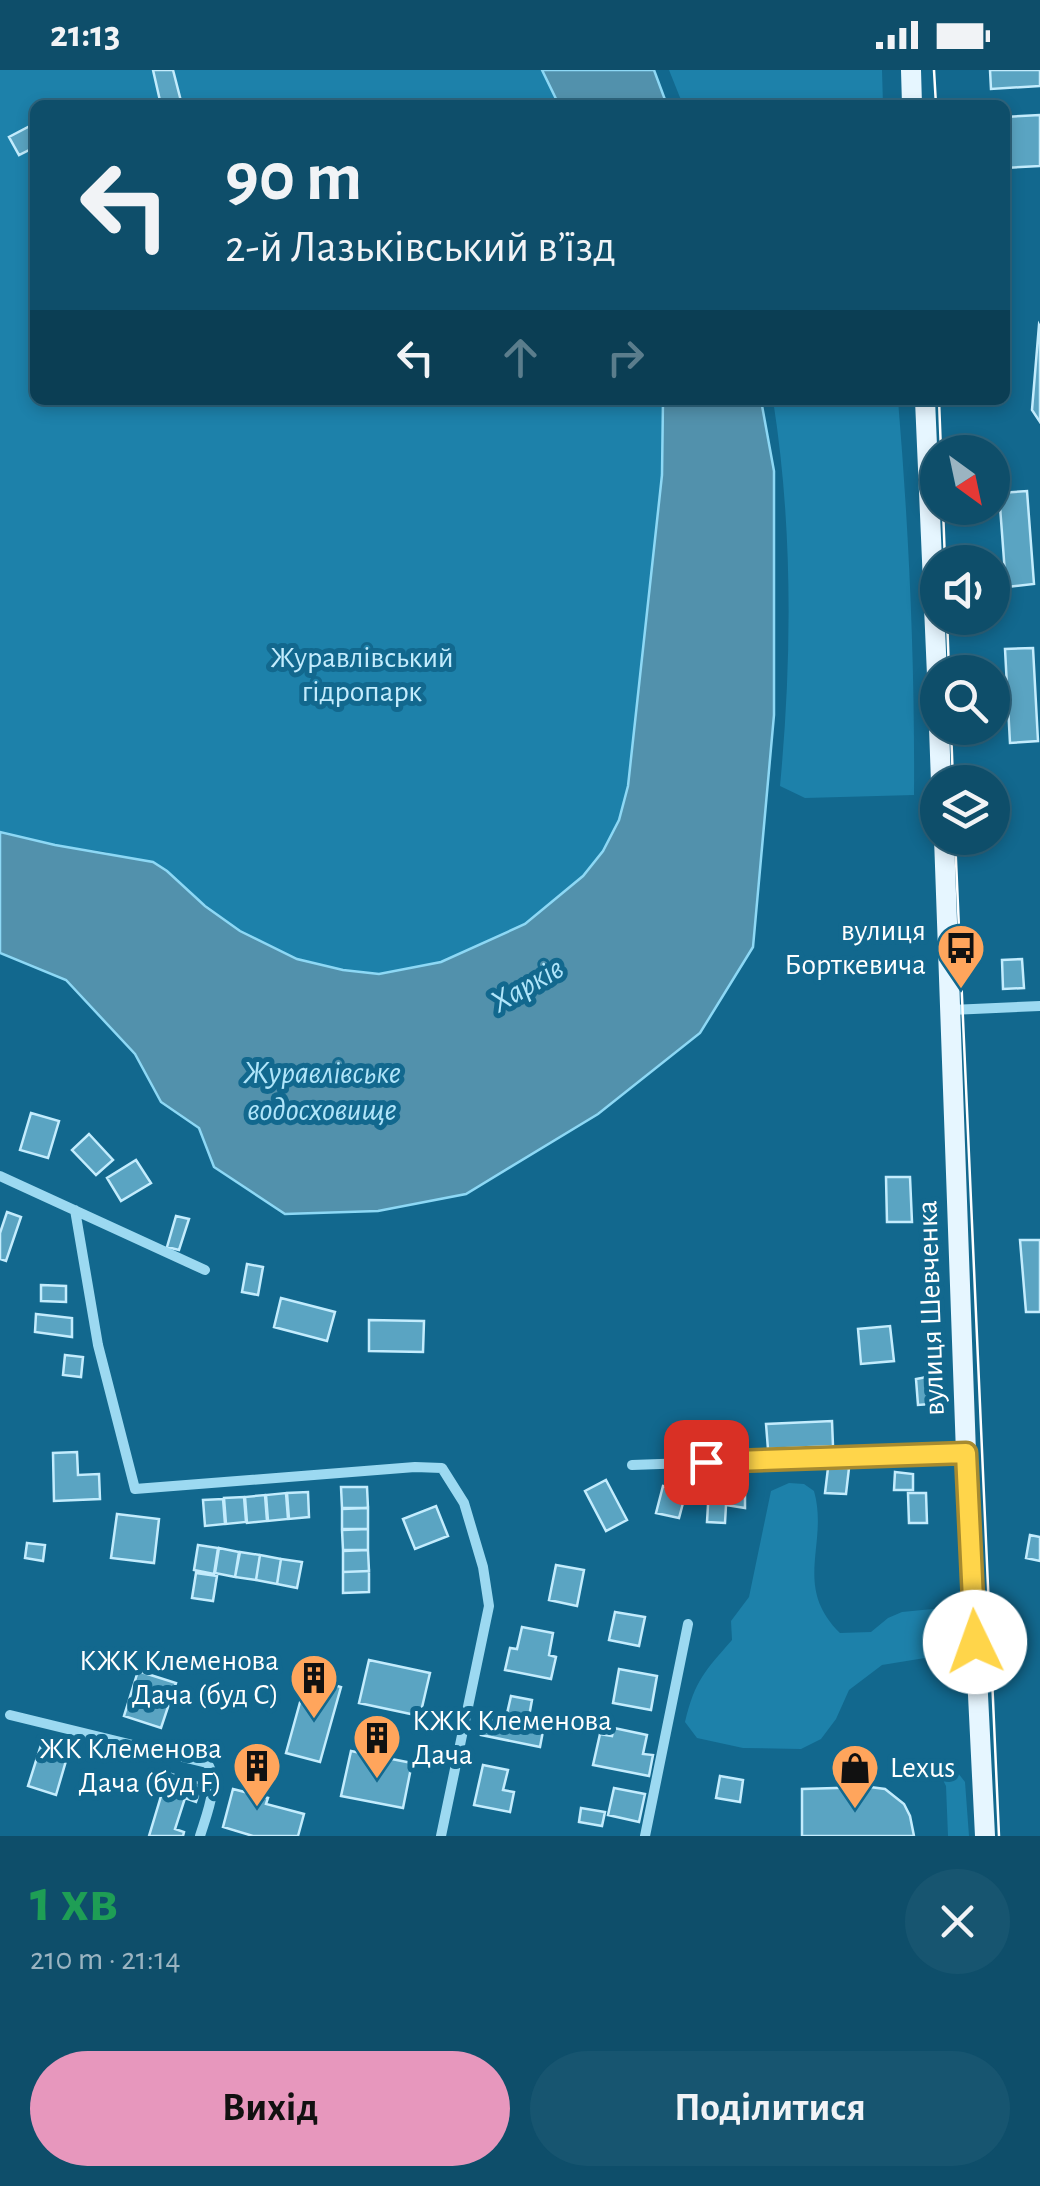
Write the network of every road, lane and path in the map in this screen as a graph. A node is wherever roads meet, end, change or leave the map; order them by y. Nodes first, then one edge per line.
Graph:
1 (911, 70) edge
2 (912, 100) edge
3 (925, 405) edge
4 (936, 655) edge
5 (945, 855) edge
6 (1040, 1006) edge
7 (951, 1010) junction
8 (0, 1176) edge
9 (75, 1210) junction
10 (205, 1270) dead end
11 (966, 1453) junction
12 (632, 1465) dead end
13 (688, 1624) dead end
14 (10, 1715) dead end
15 (200, 1836) edge
16 (441, 1836) edge
17 (644, 1836) edge
18 (985, 1836) edge

1 - 2 main road
3 - 4 main road
5 - 7 main road, вулиця Шевченка
6 - 7 street
7 - 11 main road, вулиця Шевченка
8 - 9 street
9 - 10 street
9 - 16 street
11 - 12 street
11 - 18 main road, вулиця Шевченка
13 - 17 street
14 - 15 street

